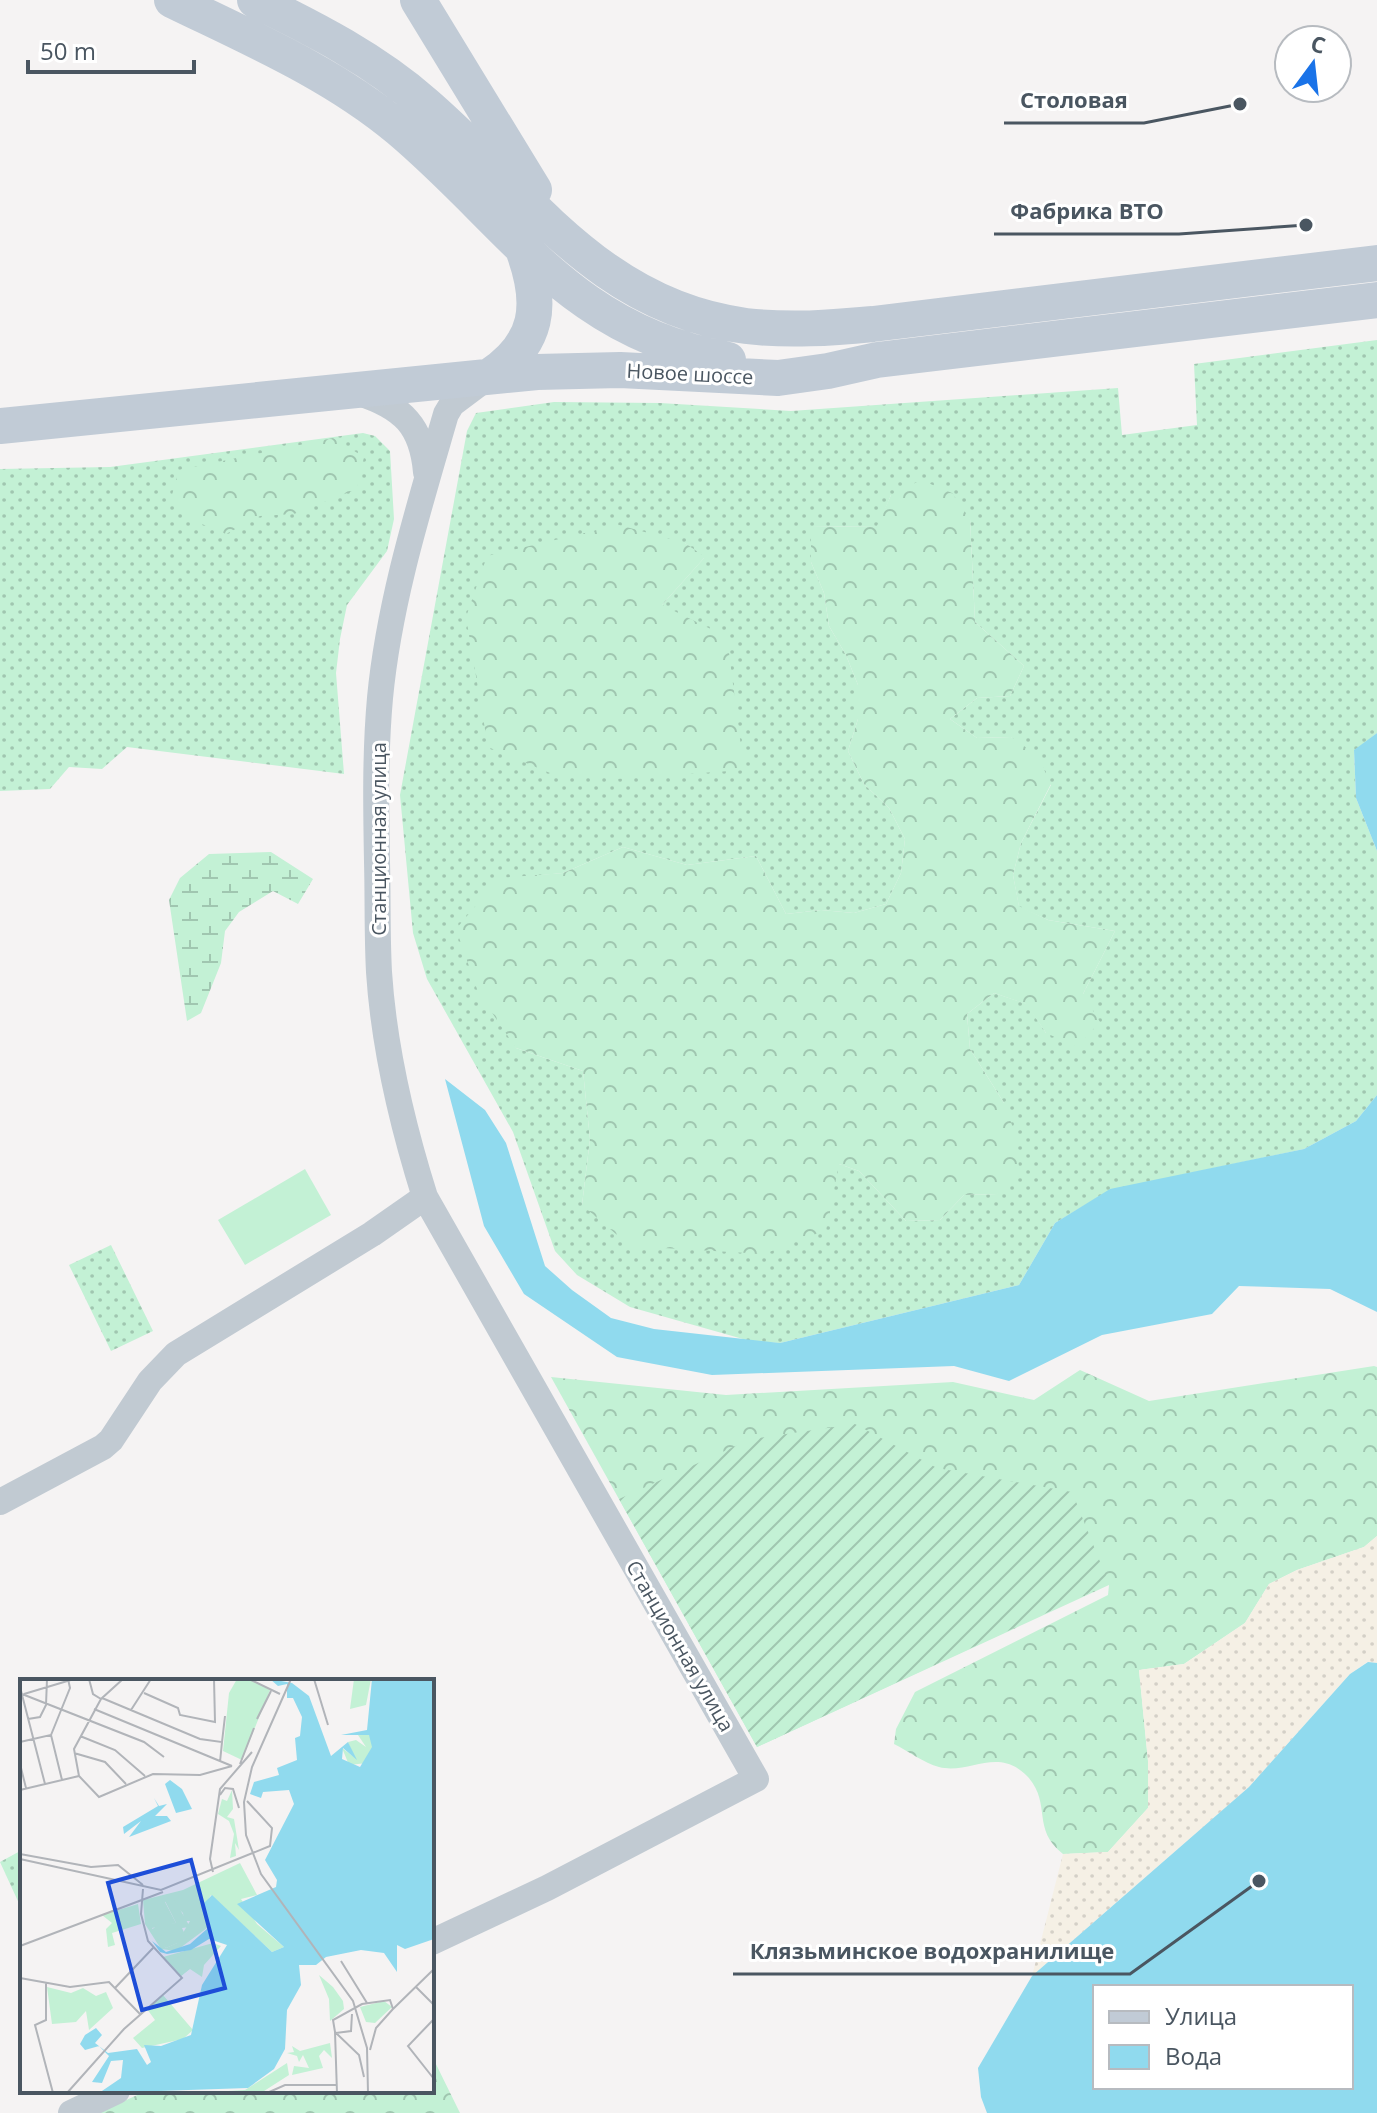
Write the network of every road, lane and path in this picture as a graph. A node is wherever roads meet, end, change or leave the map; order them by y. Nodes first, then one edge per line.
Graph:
1 (172, 0) edge
2 (255, 0) edge
3 (418, 0) edge
4 (566, 238) junction
5 (524, 252) junction
6 (1377, 263) edge
7 (1377, 300) edge
8 (877, 360) junction
9 (490, 376) junction
10 (352, 391) junction
11 (443, 393) junction
12 (0, 426) edge
13 (426, 481) junction
14 (425, 1197) junction
15 (0, 1502) edge
16 (434, 1941) edge
17 (113, 2093) edge
18 (71, 2113) edge

1 - 5 main road
2 - 4 main road
3 - 4 main road
4 - 6 main road
5 - 8 main road
5 - 9 main road
7 - 8 main road, Новое шоссе
8 - 9 main road, Новое шоссе
9 - 11 main road, Новое шоссе
10 - 11 main road, Новое шоссе
10 - 12 main road, Новое шоссе
10 - 13 street
11 - 13 street, Станционная улица
13 - 14 street, Станционная улица
14 - 15 street
14 - 16 street, Станционная улица
17 - 18 street

